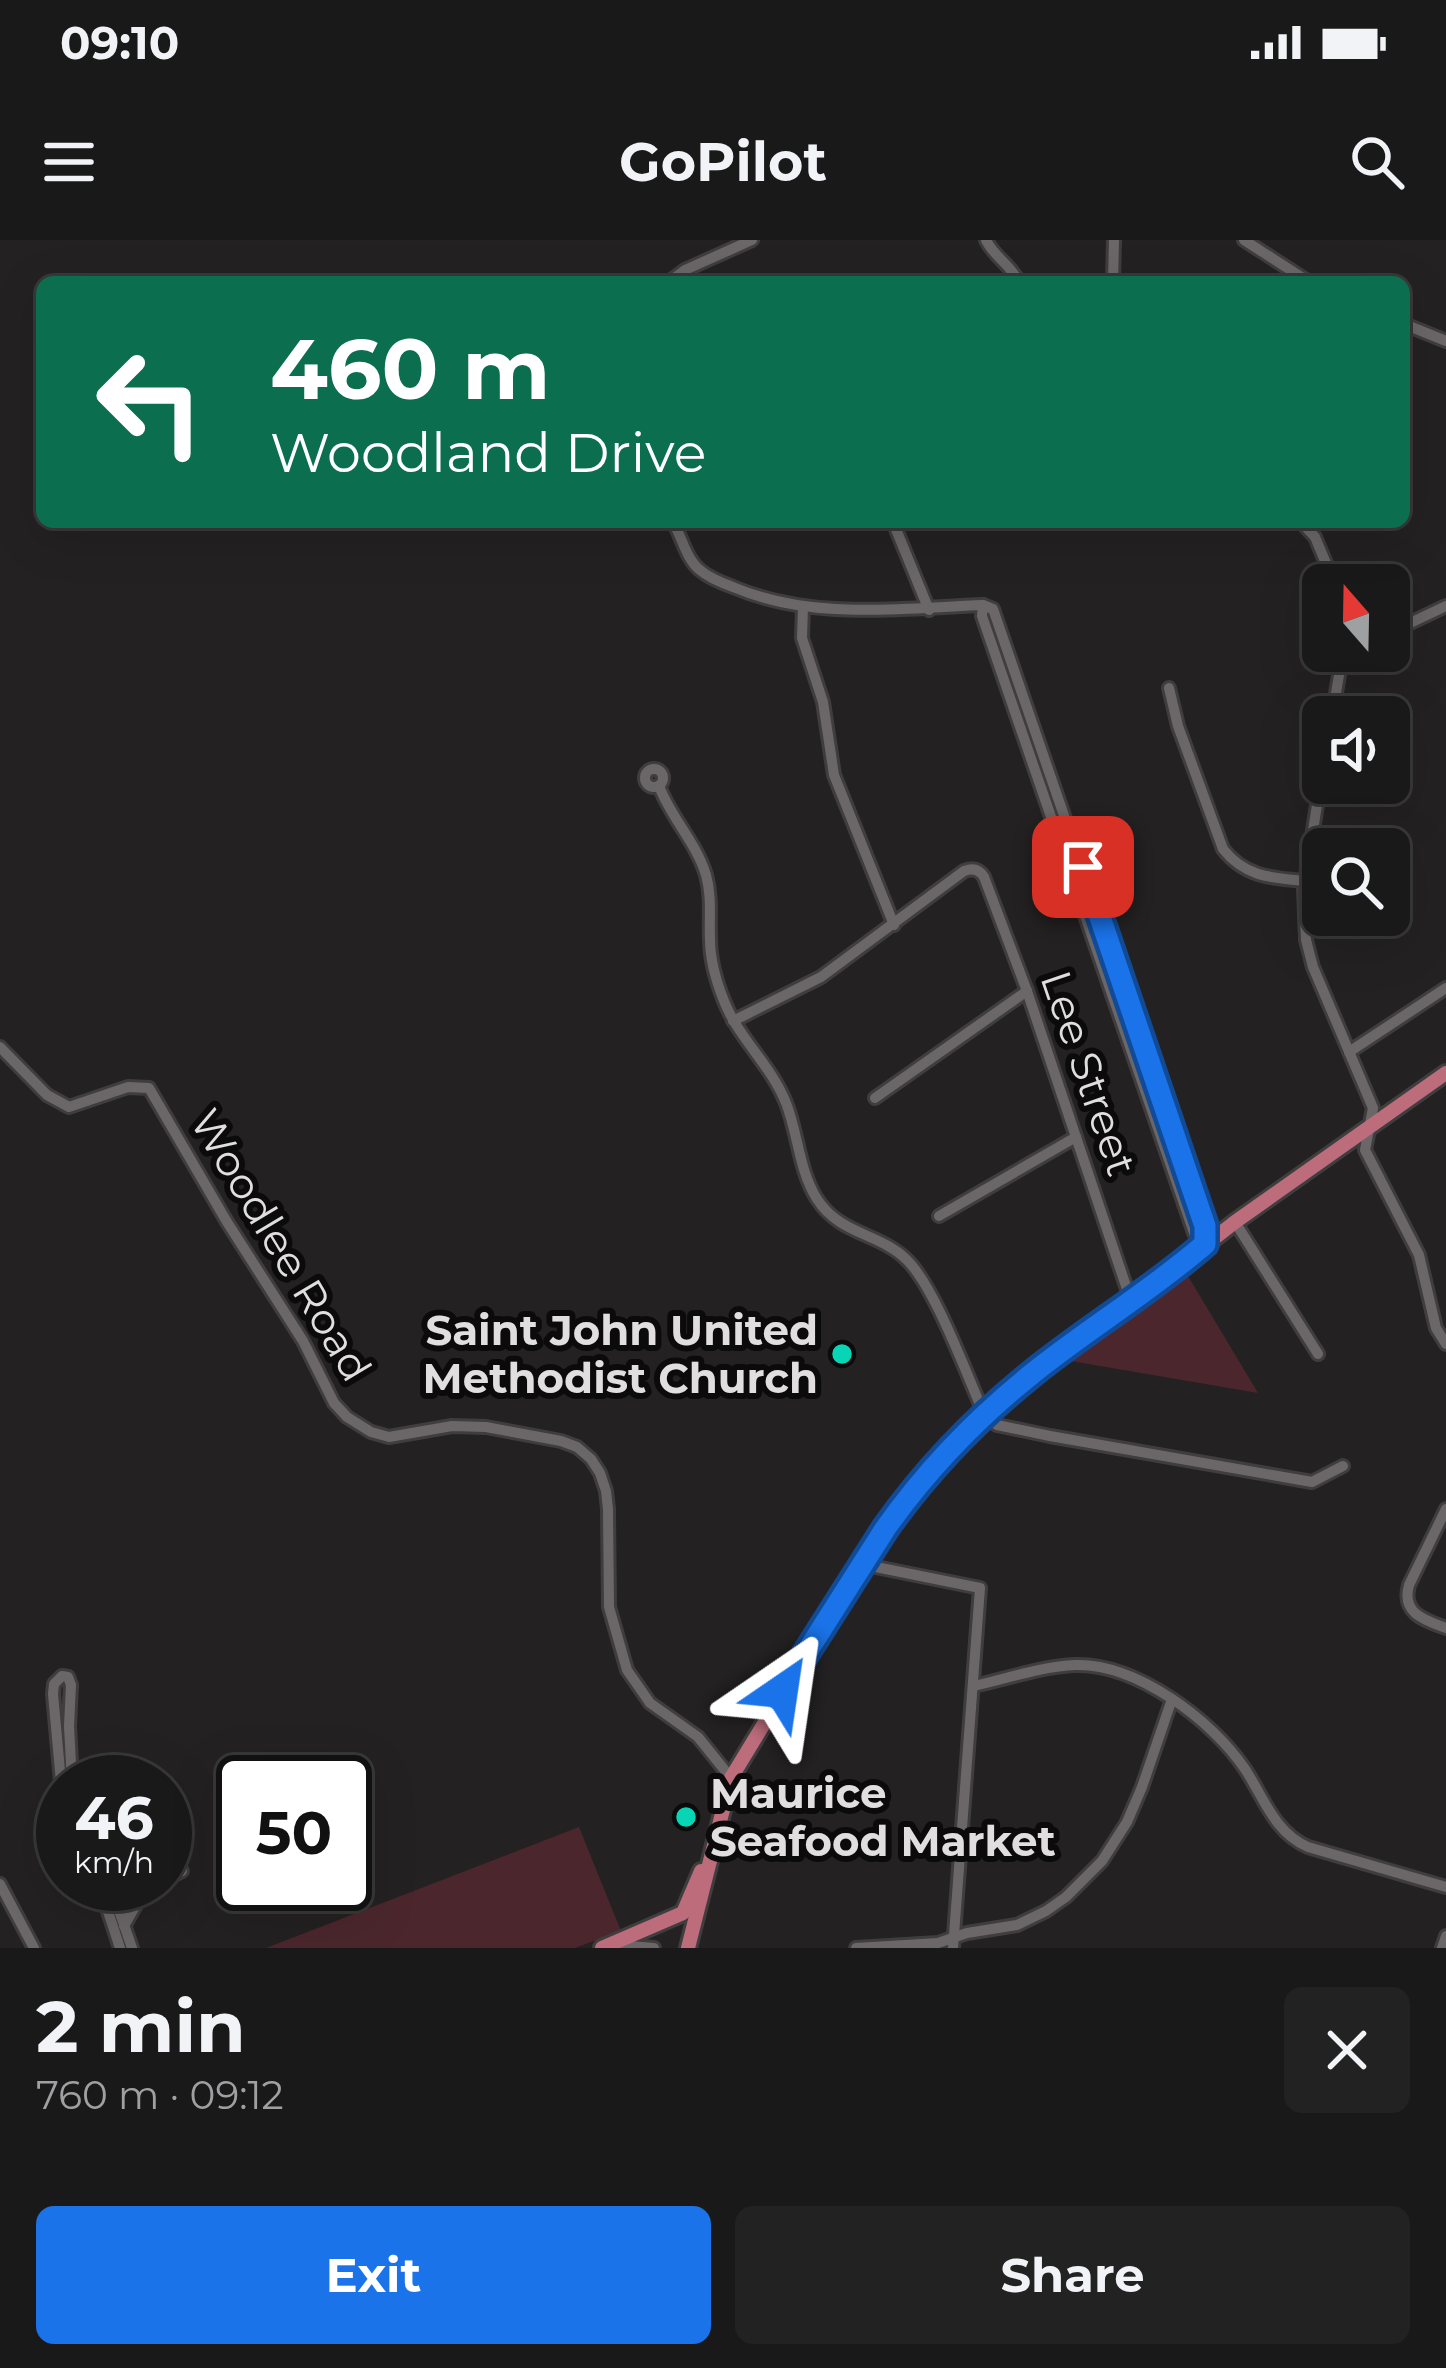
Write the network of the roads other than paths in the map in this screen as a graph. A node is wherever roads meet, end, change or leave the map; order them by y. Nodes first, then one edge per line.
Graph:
1 (752, 240) edge
2 (986, 240) edge
3 (1114, 240) edge
4 (1244, 240) edge
5 (677, 276) edge
6 (1015, 276) edge
7 (1113, 276) edge
8 (1300, 276) edge
9 (1410, 326) edge
10 (1446, 341) edge
11 (676, 528) edge
12 (895, 528) edge
13 (1307, 528) edge
14 (1326, 564) edge
15 (1446, 605) edge
16 (803, 606) junction
17 (929, 610) junction
18 (1410, 623) edge
19 (1169, 688) dead end
20 (659, 786) dead end
21 (1302, 885) edge
22 (894, 925) junction
23 (1306, 936) edge
24 (1446, 988) edge
25 (1027, 991) junction
26 (733, 1021) junction
27 (0, 1047) edge
28 (1349, 1052) junction
29 (1446, 1074) edge
30 (875, 1098) dead end
31 (1369, 1129) junction
32 (1076, 1137) junction
33 (939, 1216) dead end
34 (1235, 1222) junction
35 (1205, 1244) junction
36 (1131, 1301) junction
37 (1446, 1344) edge
38 (1318, 1354) dead end
39 (985, 1416) junction
40 (1343, 1466) dead end
41 (1446, 1509) edge
42 (861, 1564) junction
43 (1446, 1628) edge
44 (974, 1686) junction
45 (1172, 1699) junction
46 (59, 1755) edge
47 (70, 1755) edge
48 (731, 1778) junction
49 (717, 1833) junction
50 (0, 1884) edge
51 (1446, 1887) edge
52 (113, 1911) edge
53 (117, 1911) edge
54 (131, 1911) edge
55 (121, 1927) junction
56 (1446, 1936) edge
57 (954, 1943) edge
58 (34, 1948) edge
59 (120, 1948) edge
60 (132, 1948) edge
61 (602, 1948) edge
62 (654, 1948) edge
63 (688, 1948) edge
64 (856, 1948) edge
65 (1442, 1948) edge

1 - 5 street
2 - 6 street
3 - 7 street
4 - 8 street
9 - 10 street
11 - 16 street
12 - 17 street
13 - 14 street
15 - 18 street
16 - 17 street
16 - 22 street
17 - 35 street
19 - 21 street
20 - 26 street
22 - 25 street, Lee Street
22 - 26 street
23 - 28 street
24 - 28 street
25 - 30 street
25 - 32 street, Lee Street
26 - 39 street
27 - 48 street, Woodlee Road
28 - 31 street
29 - 31 main road
31 - 34 main road
31 - 37 street
32 - 33 street
32 - 36 street, Lee Street
34 - 35 main road
34 - 38 street
35 - 36 main road
36 - 39 main road
39 - 40 street
39 - 42 main road
41 - 43 street
42 - 44 street
42 - 48 main road
44 - 45 street
44 - 57 street
45 - 51 street
45 - 57 street
46 - 47 street
48 - 49 main road
49 - 61 main road
49 - 63 main road
50 - 58 street
52 - 55 street
53 - 55 street
54 - 55 street
55 - 59 street
55 - 60 street
56 - 65 street
57 - 64 street
61 - 62 street

